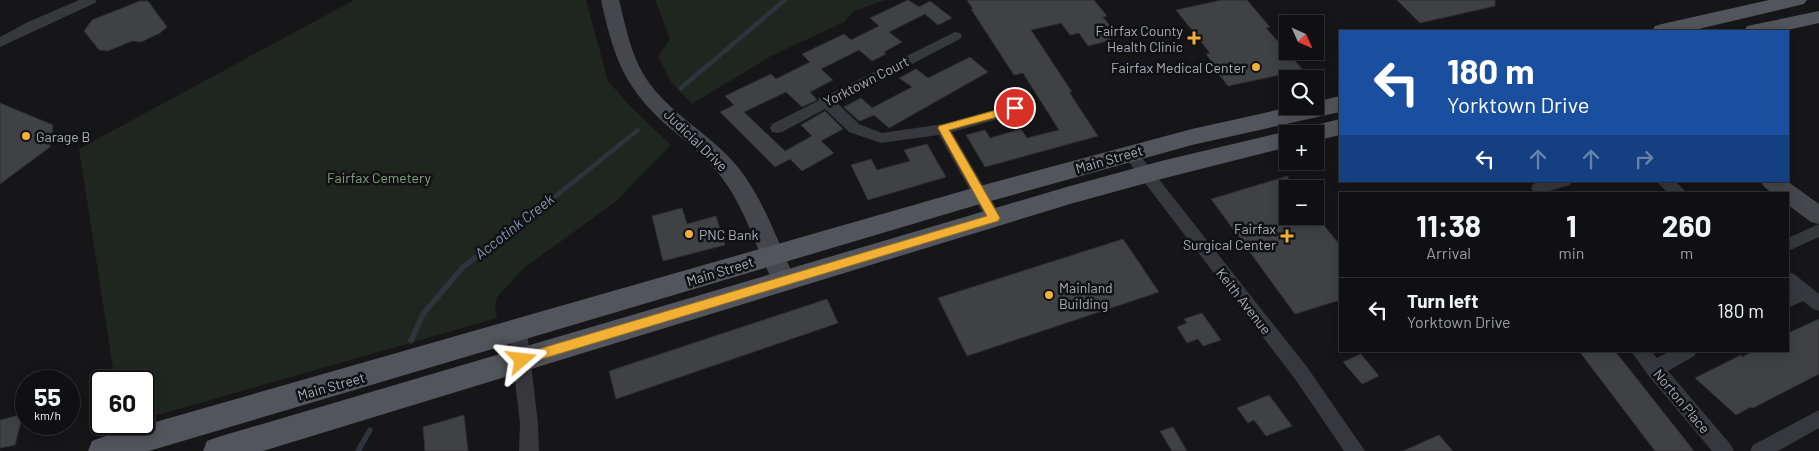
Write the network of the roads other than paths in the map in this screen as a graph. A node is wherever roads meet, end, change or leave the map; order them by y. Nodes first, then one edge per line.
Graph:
1 (90, 0) edge
2 (610, 0) edge
3 (1798, 0) edge
4 (1819, 17) edge
5 (1666, 30) edge
6 (1759, 30) edge
7 (955, 36) dead end
8 (0, 43) edge
9 (825, 102) junction
10 (1339, 104) edge
11 (1015, 108) dead end
12 (1339, 127) edge
13 (777, 128) dead end
14 (943, 128) junction
15 (1324, 131) edge
16 (1279, 142) edge
17 (1130, 153) junction
18 (1146, 174) junction
19 (1560, 182) edge
20 (1665, 182) edge
21 (1772, 182) edge
22 (1542, 192) edge
23 (1678, 192) edge
24 (1786, 192) edge
25 (1789, 194) edge
26 (980, 195) junction
27 (1819, 216) edge
28 (994, 218) junction
29 (1819, 230) edge
30 (1789, 244) edge
31 (772, 255) junction
32 (1789, 279) edge
33 (784, 281) junction
34 (1804, 292) junction
35 (1789, 300) edge
36 (1819, 304) edge
37 (518, 331) junction
38 (1641, 352) edge
39 (1686, 352) edge
40 (522, 360) junction
41 (1654, 369) junction
42 (1819, 418) edge
43 (1348, 449) edge
44 (103, 451) edge
45 (218, 451) edge
46 (529, 451) edge
47 (1724, 451) edge
48 (1760, 451) edge

1 - 8 street
2 - 31 street, Judicial Drive
3 - 5 main road
4 - 6 main road
7 - 9 street, Yorktown Court
9 - 13 street, Yorktown Court
9 - 14 street
10 - 17 main road, Main Street
11 - 14 street
12 - 15 main road
14 - 26 street
16 - 18 main road, Main Street
17 - 18 street, Keith Avenue
17 - 26 main road, Main Street
18 - 28 main road, Main Street
18 - 43 street, Keith Avenue
19 - 22 street
20 - 23 street
21 - 24 street
25 - 27 street
26 - 28 street
26 - 31 main road, Main Street
28 - 33 main road, Main Street
29 - 30 street
31 - 33 street, Judicial Drive
31 - 37 main road, Main Street
32 - 34 street
33 - 40 main road, Main Street
34 - 35 street
34 - 36 street
37 - 40 street
37 - 44 main road, Main Street
38 - 41 street, Norton Place
39 - 41 street
40 - 45 main road, Main Street
40 - 46 street
41 - 47 street, Norton Place
42 - 48 street

